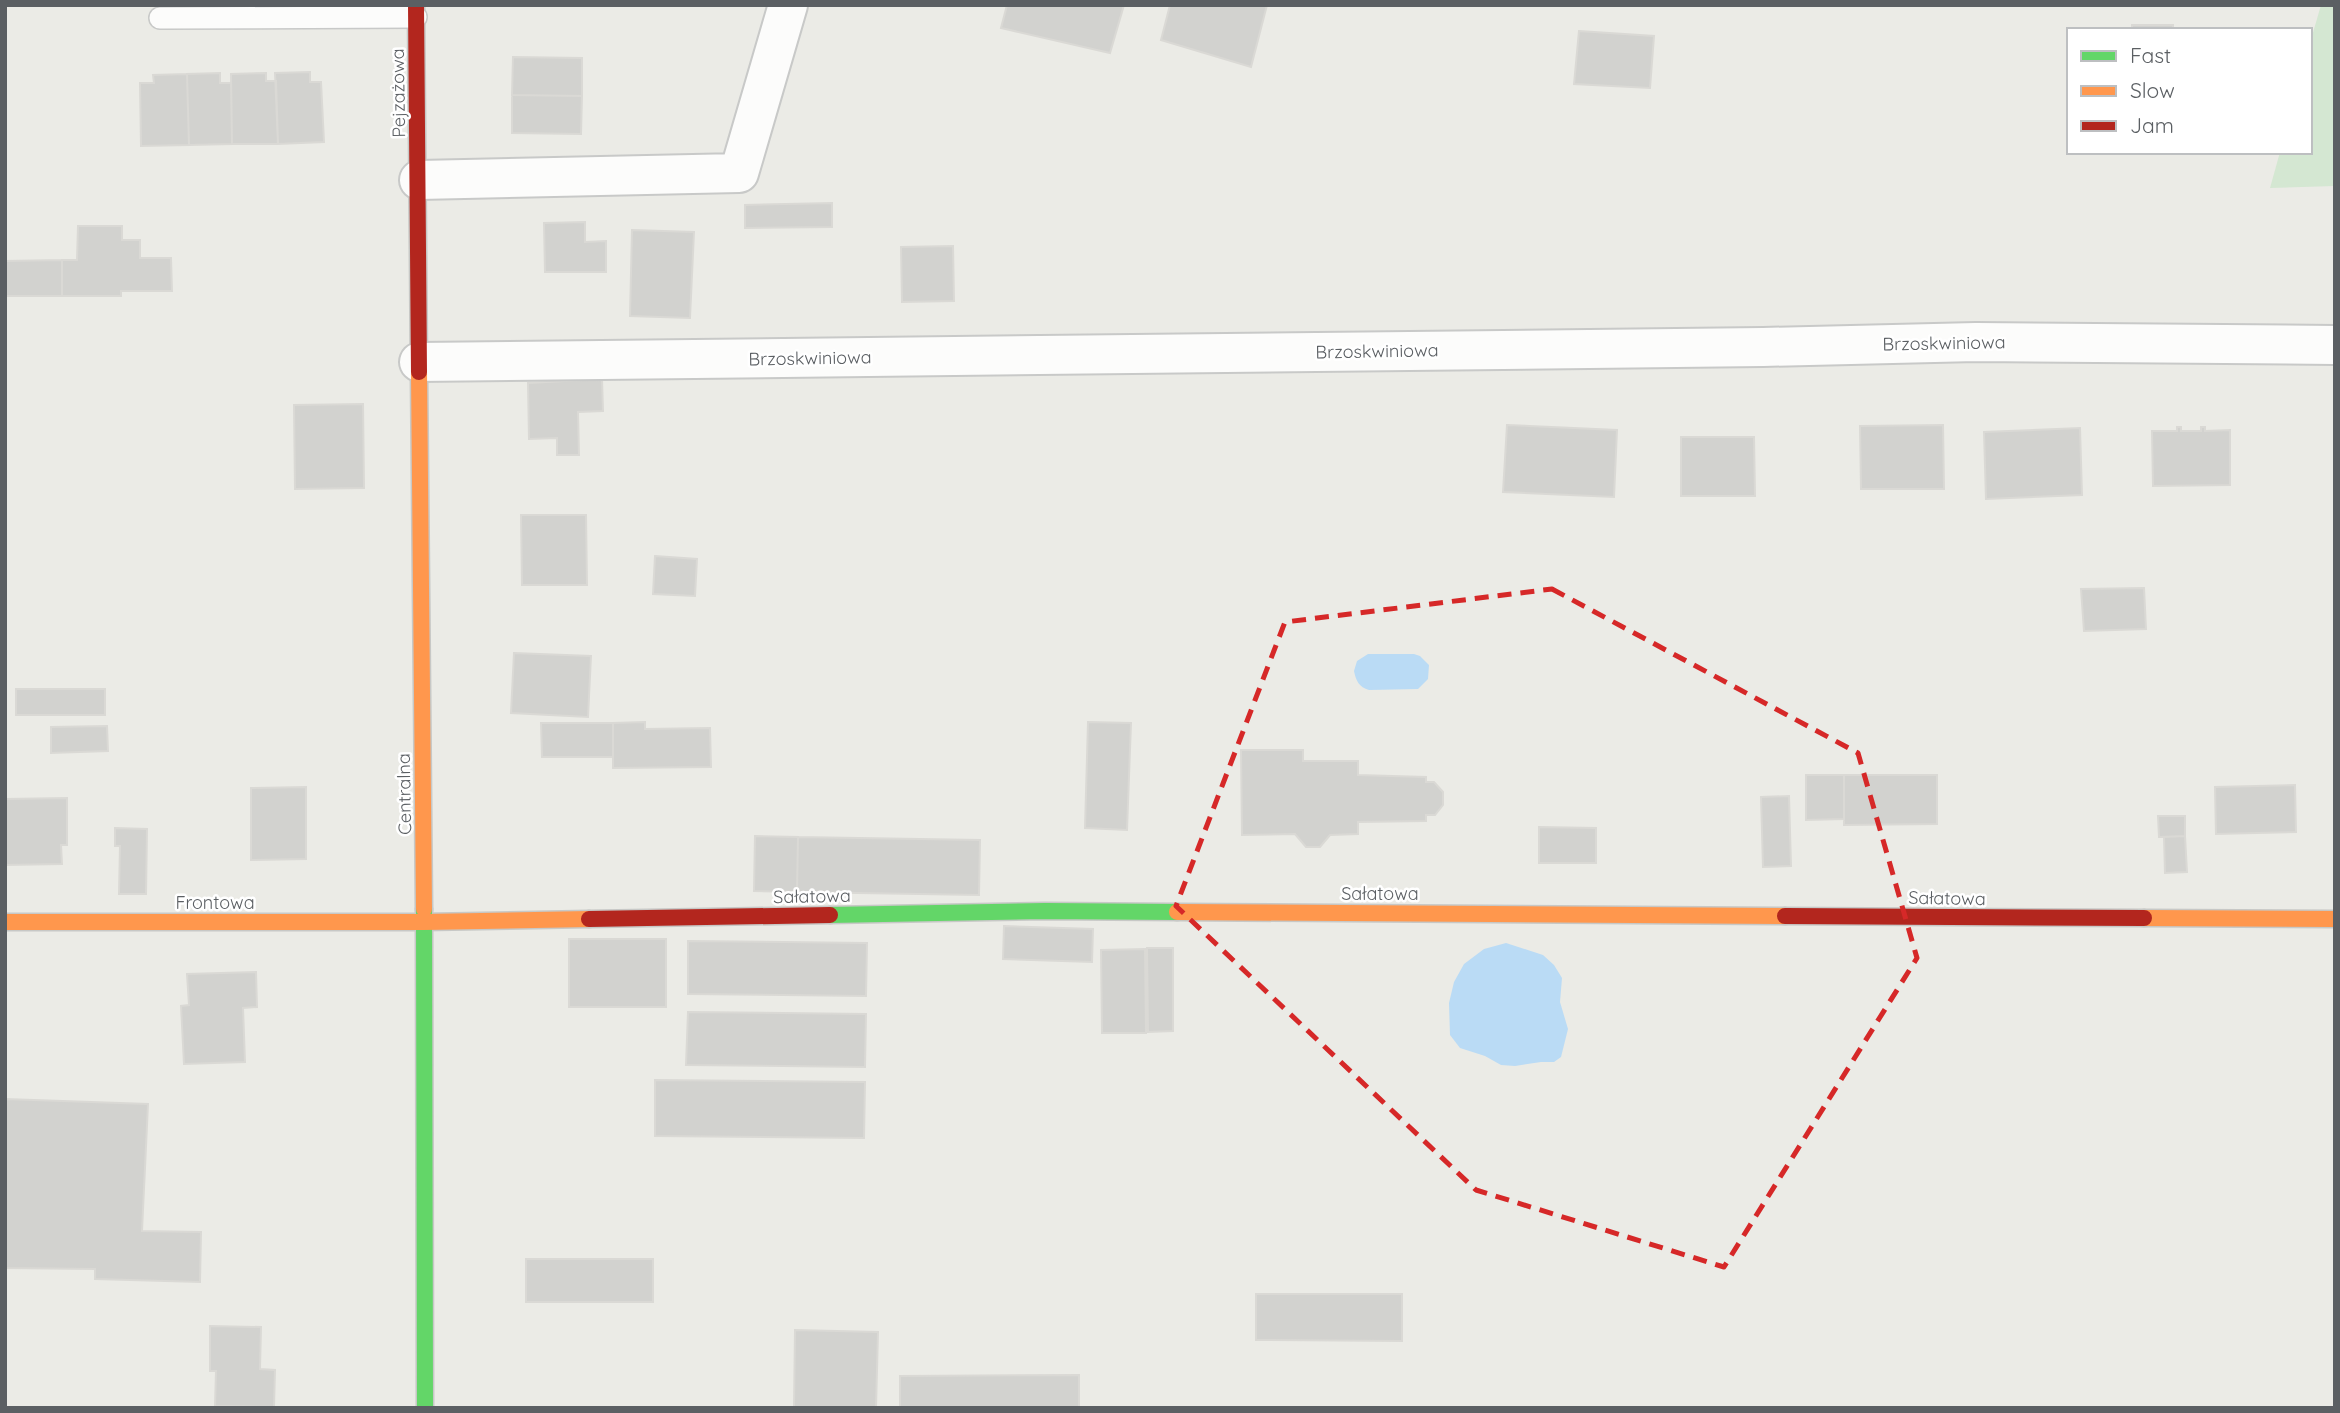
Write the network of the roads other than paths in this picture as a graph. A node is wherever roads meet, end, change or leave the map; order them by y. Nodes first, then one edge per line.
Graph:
1 (788, 5) edge
2 (416, 11) edge
3 (160, 18) dead end
4 (419, 180) junction
5 (2335, 345) edge
6 (419, 362) junction
7 (2335, 919) edge
8 (5, 922) edge
9 (424, 922) junction
10 (425, 1408) edge

1 - 4 street
2 - 3 lane
2 - 4 street, Pejzażowa
4 - 6 street, Centralna
5 - 6 street, Brzoskwiniowa
6 - 9 street, Centralna
7 - 9 street, Sałatowa
8 - 9 street, Frontowa
9 - 10 street, Centralna

